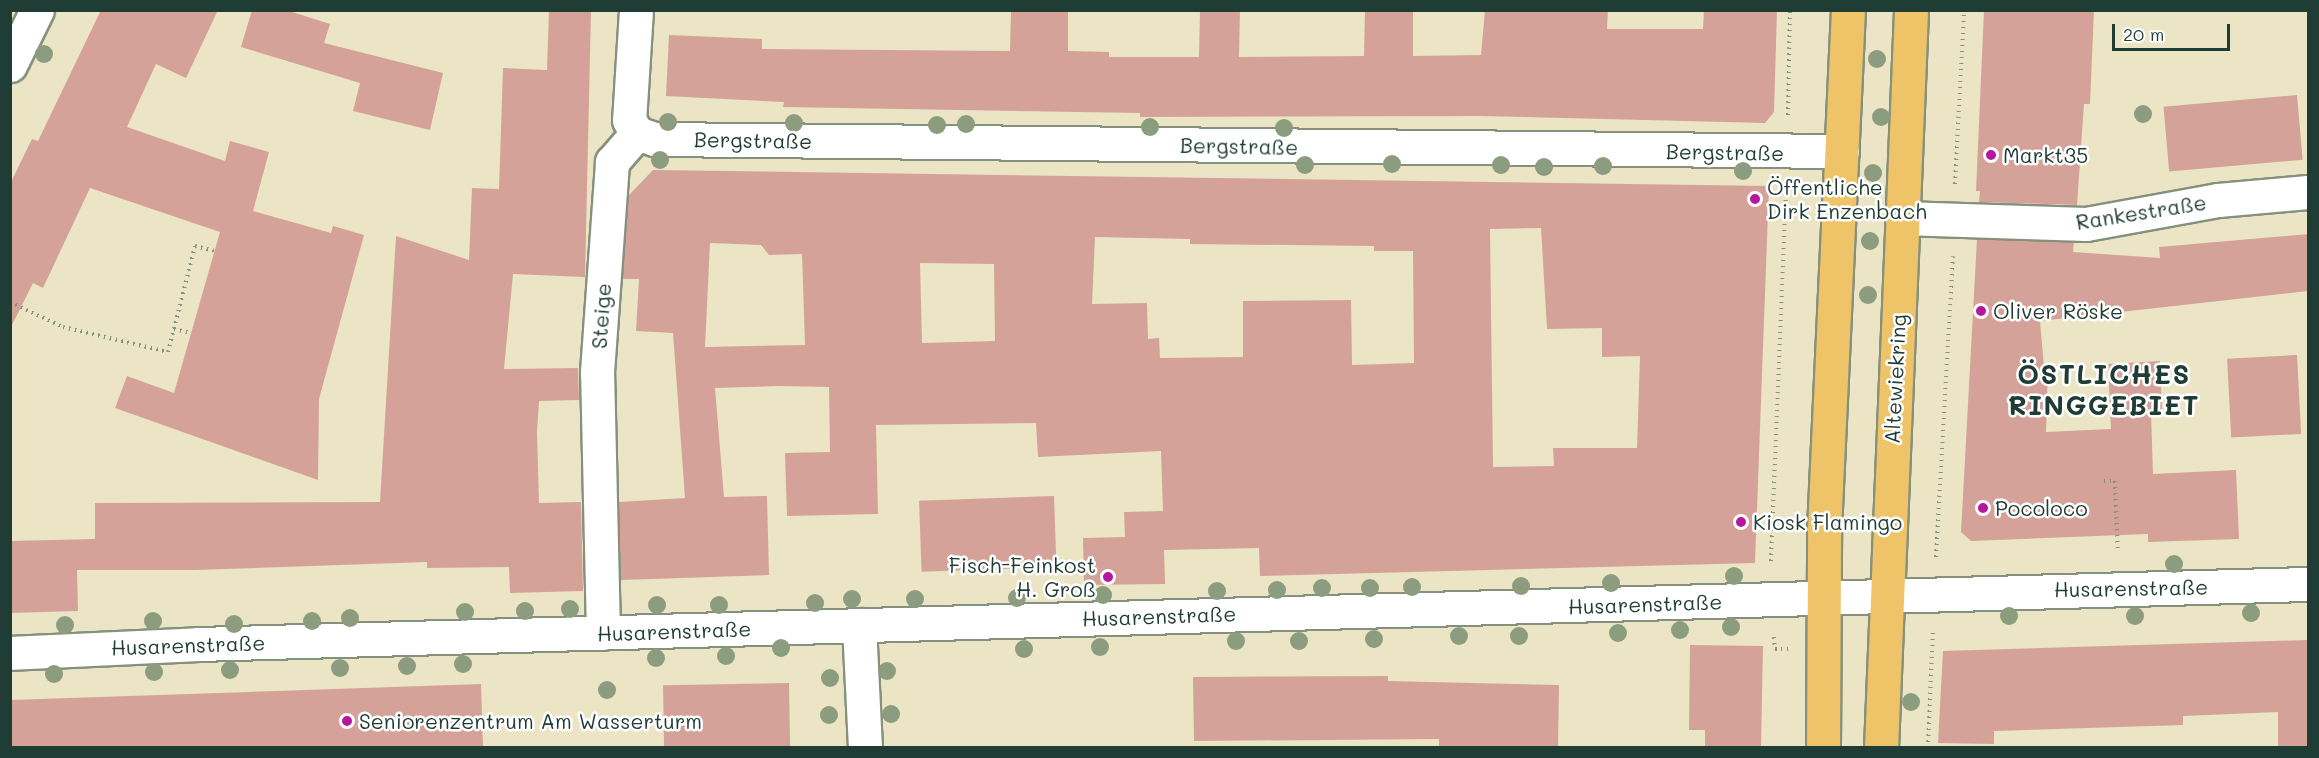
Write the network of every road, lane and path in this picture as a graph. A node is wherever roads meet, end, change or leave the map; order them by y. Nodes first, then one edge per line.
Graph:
1 (38, 10) edge
2 (636, 10) edge
3 (1790, 10) edge
4 (1848, 10) edge
5 (1911, 10) edge
6 (1964, 10) edge
7 (10, 64) edge
8 (1788, 117) dead end
9 (637, 133) junction
10 (1842, 151) junction
11 (1786, 182) dead end
12 (2308, 192) edge
13 (1955, 194) dead end
14 (1902, 218) junction
15 (215, 251) dead end
16 (1953, 252) dead end
17 (10, 302) edge
18 (174, 328) junction
19 (192, 333) dead end
20 (2104, 481) dead end
21 (1772, 528) junction
22 (1785, 528) dead end
23 (1925, 537) dead end
24 (1937, 537) junction
25 (2118, 556) dead end
26 (1936, 557) dead end
27 (1770, 572) dead end
28 (2308, 584) edge
29 (1885, 594) junction
30 (1824, 597) junction
31 (859, 625) junction
32 (1933, 627) dead end
33 (603, 633) junction
34 (1774, 636) dead end
35 (1926, 646) dead end
36 (1932, 646) junction
37 (1788, 649) dead end
38 (10, 653) edge
39 (865, 747) edge
40 (1823, 747) edge
41 (1881, 747) edge
42 (1928, 747) edge

1 - 7 street
2 - 9 street
3 - 8 path
4 - 10 main road
5 - 14 main road, Altewiekring
6 - 13 path
9 - 10 street, Bergstraße
9 - 33 street, Steige
10 - 30 main road
11 - 21 path
12 - 14 street, Rankestraße
14 - 29 main road, Altewiekring
15 - 18 path
16 - 24 path
17 - 18 path
18 - 19 path
20 - 25 path
21 - 22 path
21 - 27 path
23 - 24 path
24 - 26 path
28 - 29 street, Husarenstraße
29 - 30 street, Husarenstraße
29 - 41 main road, Altewiekring
30 - 31 street, Husarenstraße
30 - 40 main road
31 - 33 street, Husarenstraße
31 - 39 street
32 - 36 path
33 - 38 street, Husarenstraße
34 - 37 path
35 - 36 path
36 - 42 path

